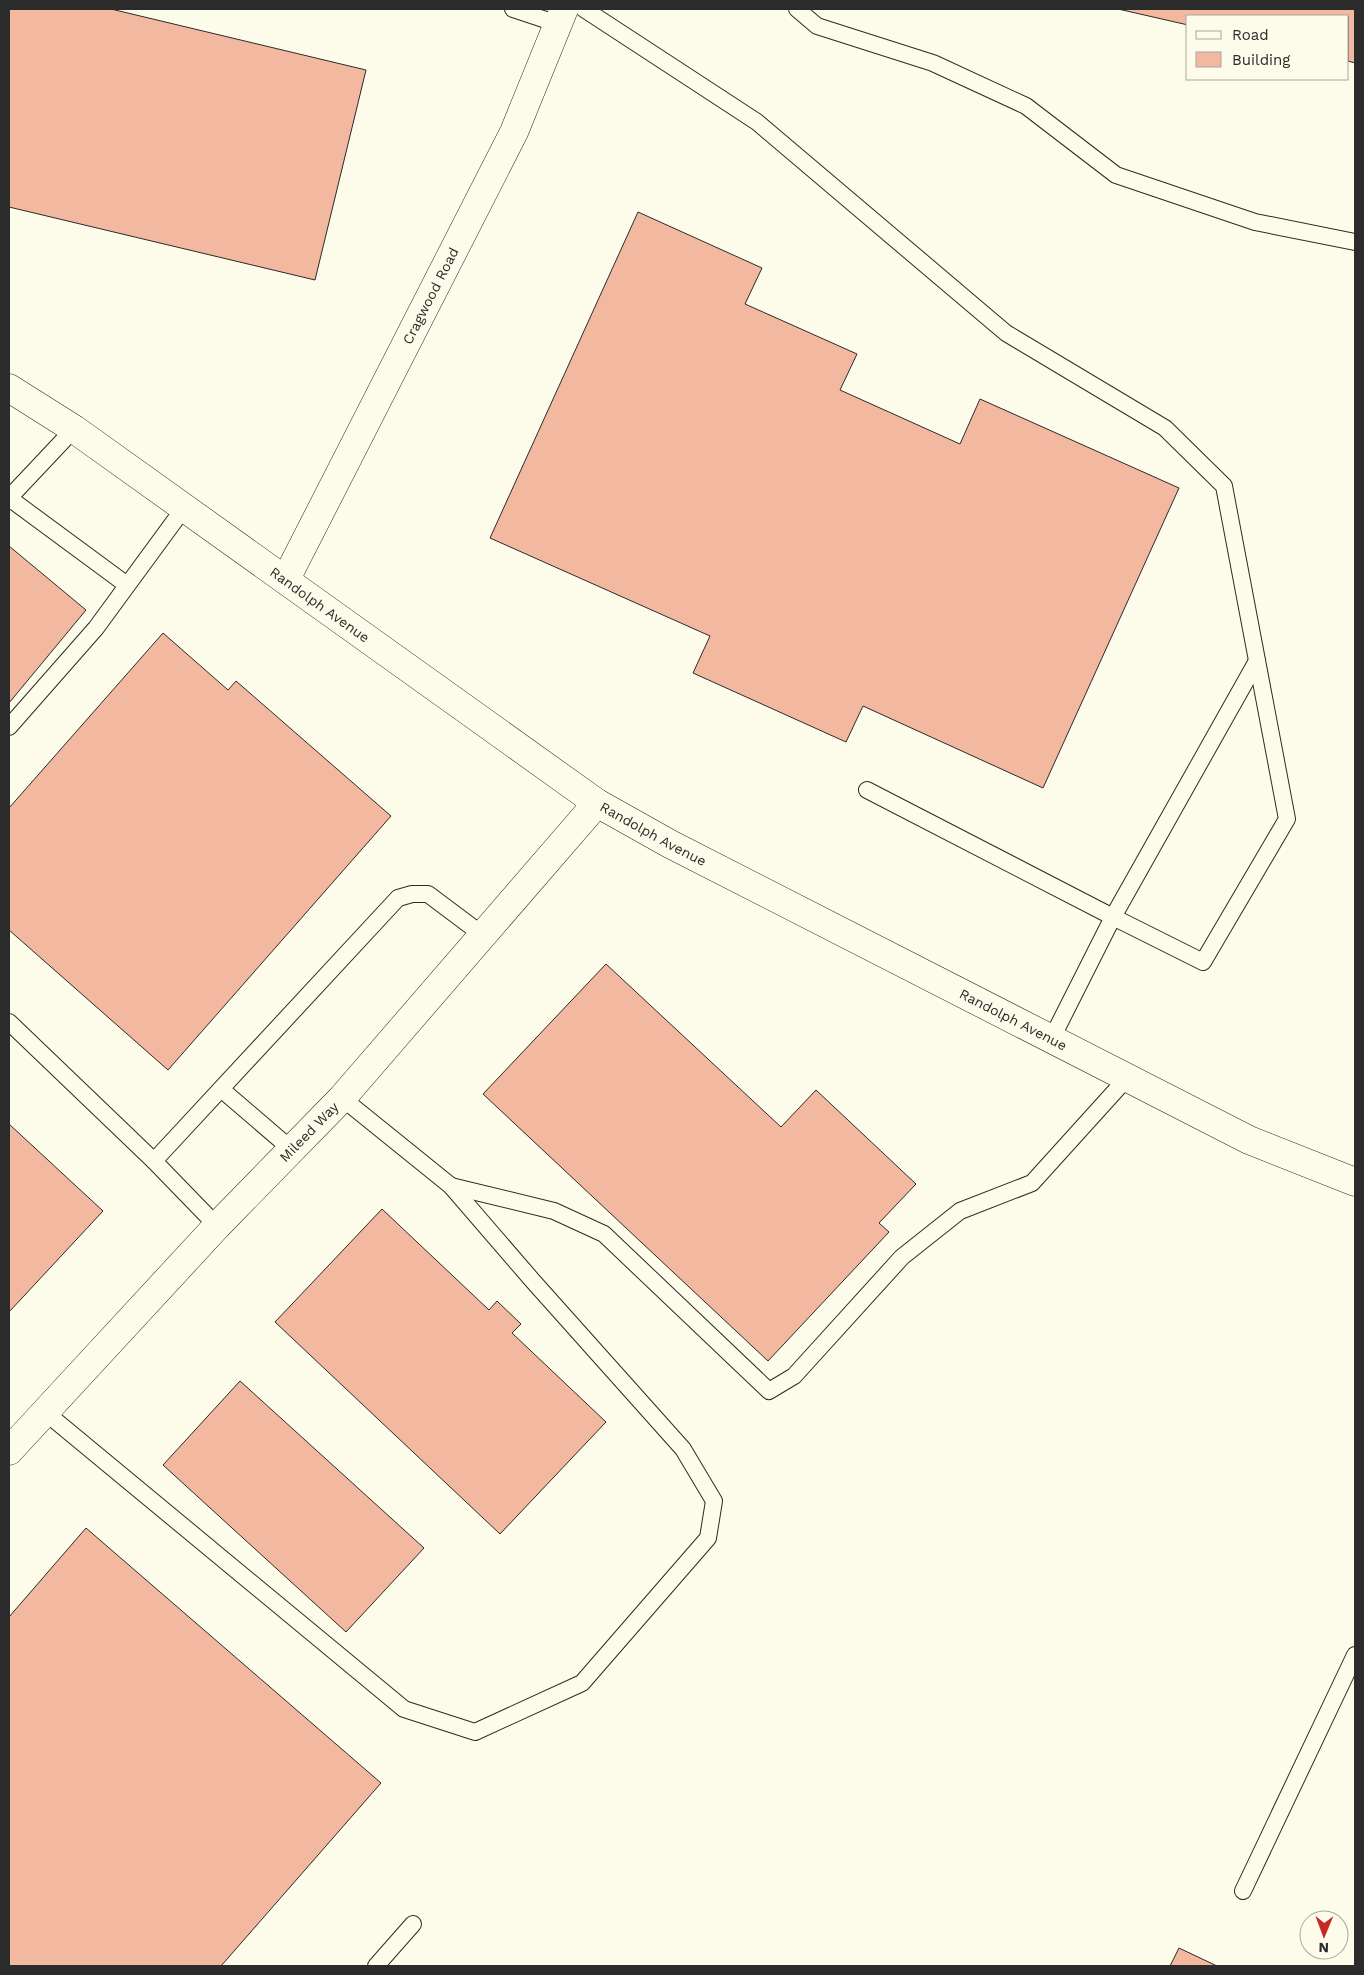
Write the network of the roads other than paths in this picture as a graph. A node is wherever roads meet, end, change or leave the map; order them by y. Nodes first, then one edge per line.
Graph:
1 (513, 9) edge
2 (584, 9) edge
3 (797, 9) edge
4 (561, 17) edge
5 (1355, 242) edge
6 (9, 388) edge
7 (74, 429) junction
8 (9, 498) edge
9 (184, 508) junction
10 (286, 579) junction
11 (127, 585) junction
12 (1257, 661) junction
13 (9, 727) edge
14 (867, 790) dead end
15 (596, 803) junction
16 (1113, 917) junction
17 (484, 936) junction
18 (9, 1022) edge
19 (1052, 1038) junction
20 (1127, 1078) junction
21 (220, 1090) junction
22 (342, 1098) junction
23 (291, 1149) junction
24 (154, 1161) junction
25 (1355, 1182) edge
26 (451, 1186) junction
27 (217, 1226) junction
28 (45, 1412) junction
29 (9, 1451) edge
30 (1355, 1655) edge
31 (1243, 1891) dead end
32 (413, 1924) dead end
33 (376, 1966) edge

1 - 4 lane
2 - 12 lane
3 - 5 lane
4 - 10 main road, Cragwood Road
6 - 7 main road, Randolph Avenue
7 - 8 lane
7 - 9 main road, Randolph Avenue
8 - 11 lane
9 - 10 main road, Randolph Avenue
9 - 11 lane
10 - 15 main road, Randolph Avenue
11 - 13 lane
12 - 16 lane
12 - 16 lane
14 - 16 lane
15 - 17 main road, Mileed Way
15 - 19 main road, Randolph Avenue
16 - 19 lane
17 - 21 lane
17 - 22 main road, Mileed Way
18 - 24 lane
19 - 20 main road, Randolph Avenue
20 - 25 main road, Randolph Avenue
20 - 26 lane
21 - 23 lane
21 - 24 lane
22 - 23 main road, Mileed Way
22 - 26 lane
23 - 27 main road, Mileed Way
24 - 27 lane
26 - 28 lane
27 - 28 main road, Mileed Way
28 - 29 main road, Mileed Way
30 - 31 lane
32 - 33 lane

